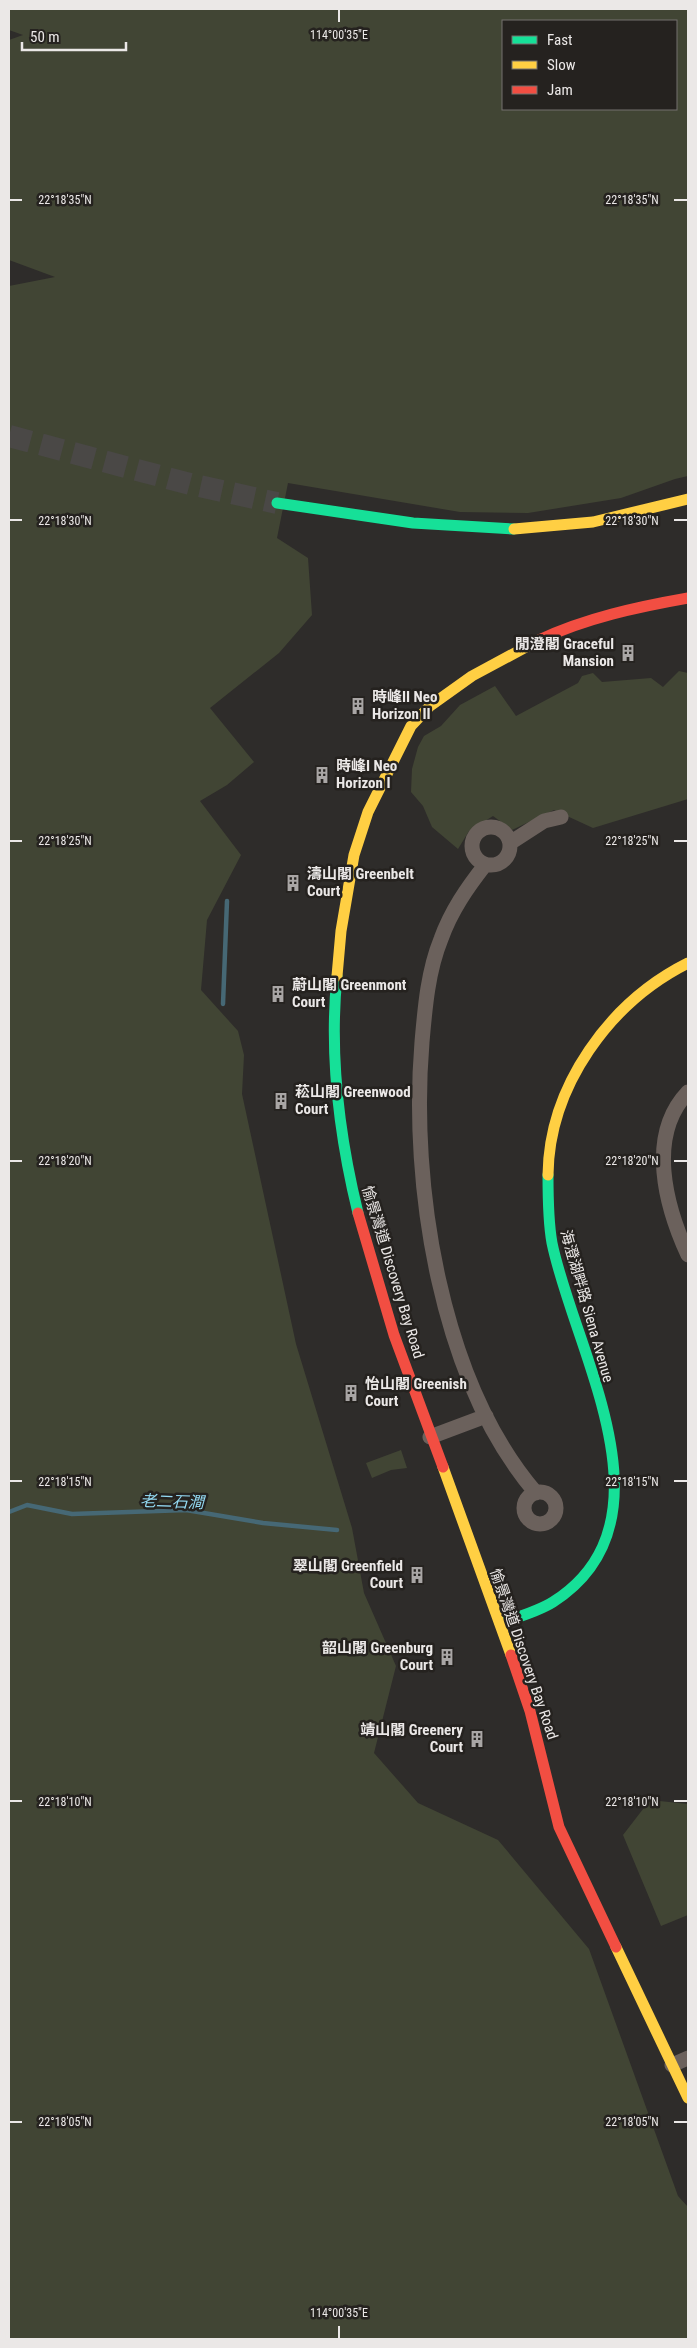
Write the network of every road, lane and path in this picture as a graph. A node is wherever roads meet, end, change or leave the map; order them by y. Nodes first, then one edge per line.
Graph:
1 (688, 498) edge
2 (277, 502) tunnel mouth
3 (688, 598) edge
4 (561, 817) dead end
5 (510, 843) junction
6 (485, 865) junction
7 (688, 963) edge
8 (688, 1092) edge
9 (688, 1255) edge
10 (486, 1416) junction
11 (430, 1437) junction
12 (536, 1493) dead end
13 (500, 1623) junction
14 (688, 2058) edge
15 (672, 2065) junction
16 (688, 2098) edge

1 - 2 street
3 - 11 street, 愉景灣道 Discovery Bay Road
4 - 5 street
5 - 6 street
5 - 6 street
6 - 10 street
7 - 13 street, 海澄湖畔路 Siena Avenue
8 - 9 street
10 - 11 street
10 - 12 street
11 - 13 street, 愉景灣道 Discovery Bay Road
13 - 15 street, 愉景灣道 Discovery Bay Road
14 - 15 street
15 - 16 street, 愉景灣道 Discovery Bay Road

